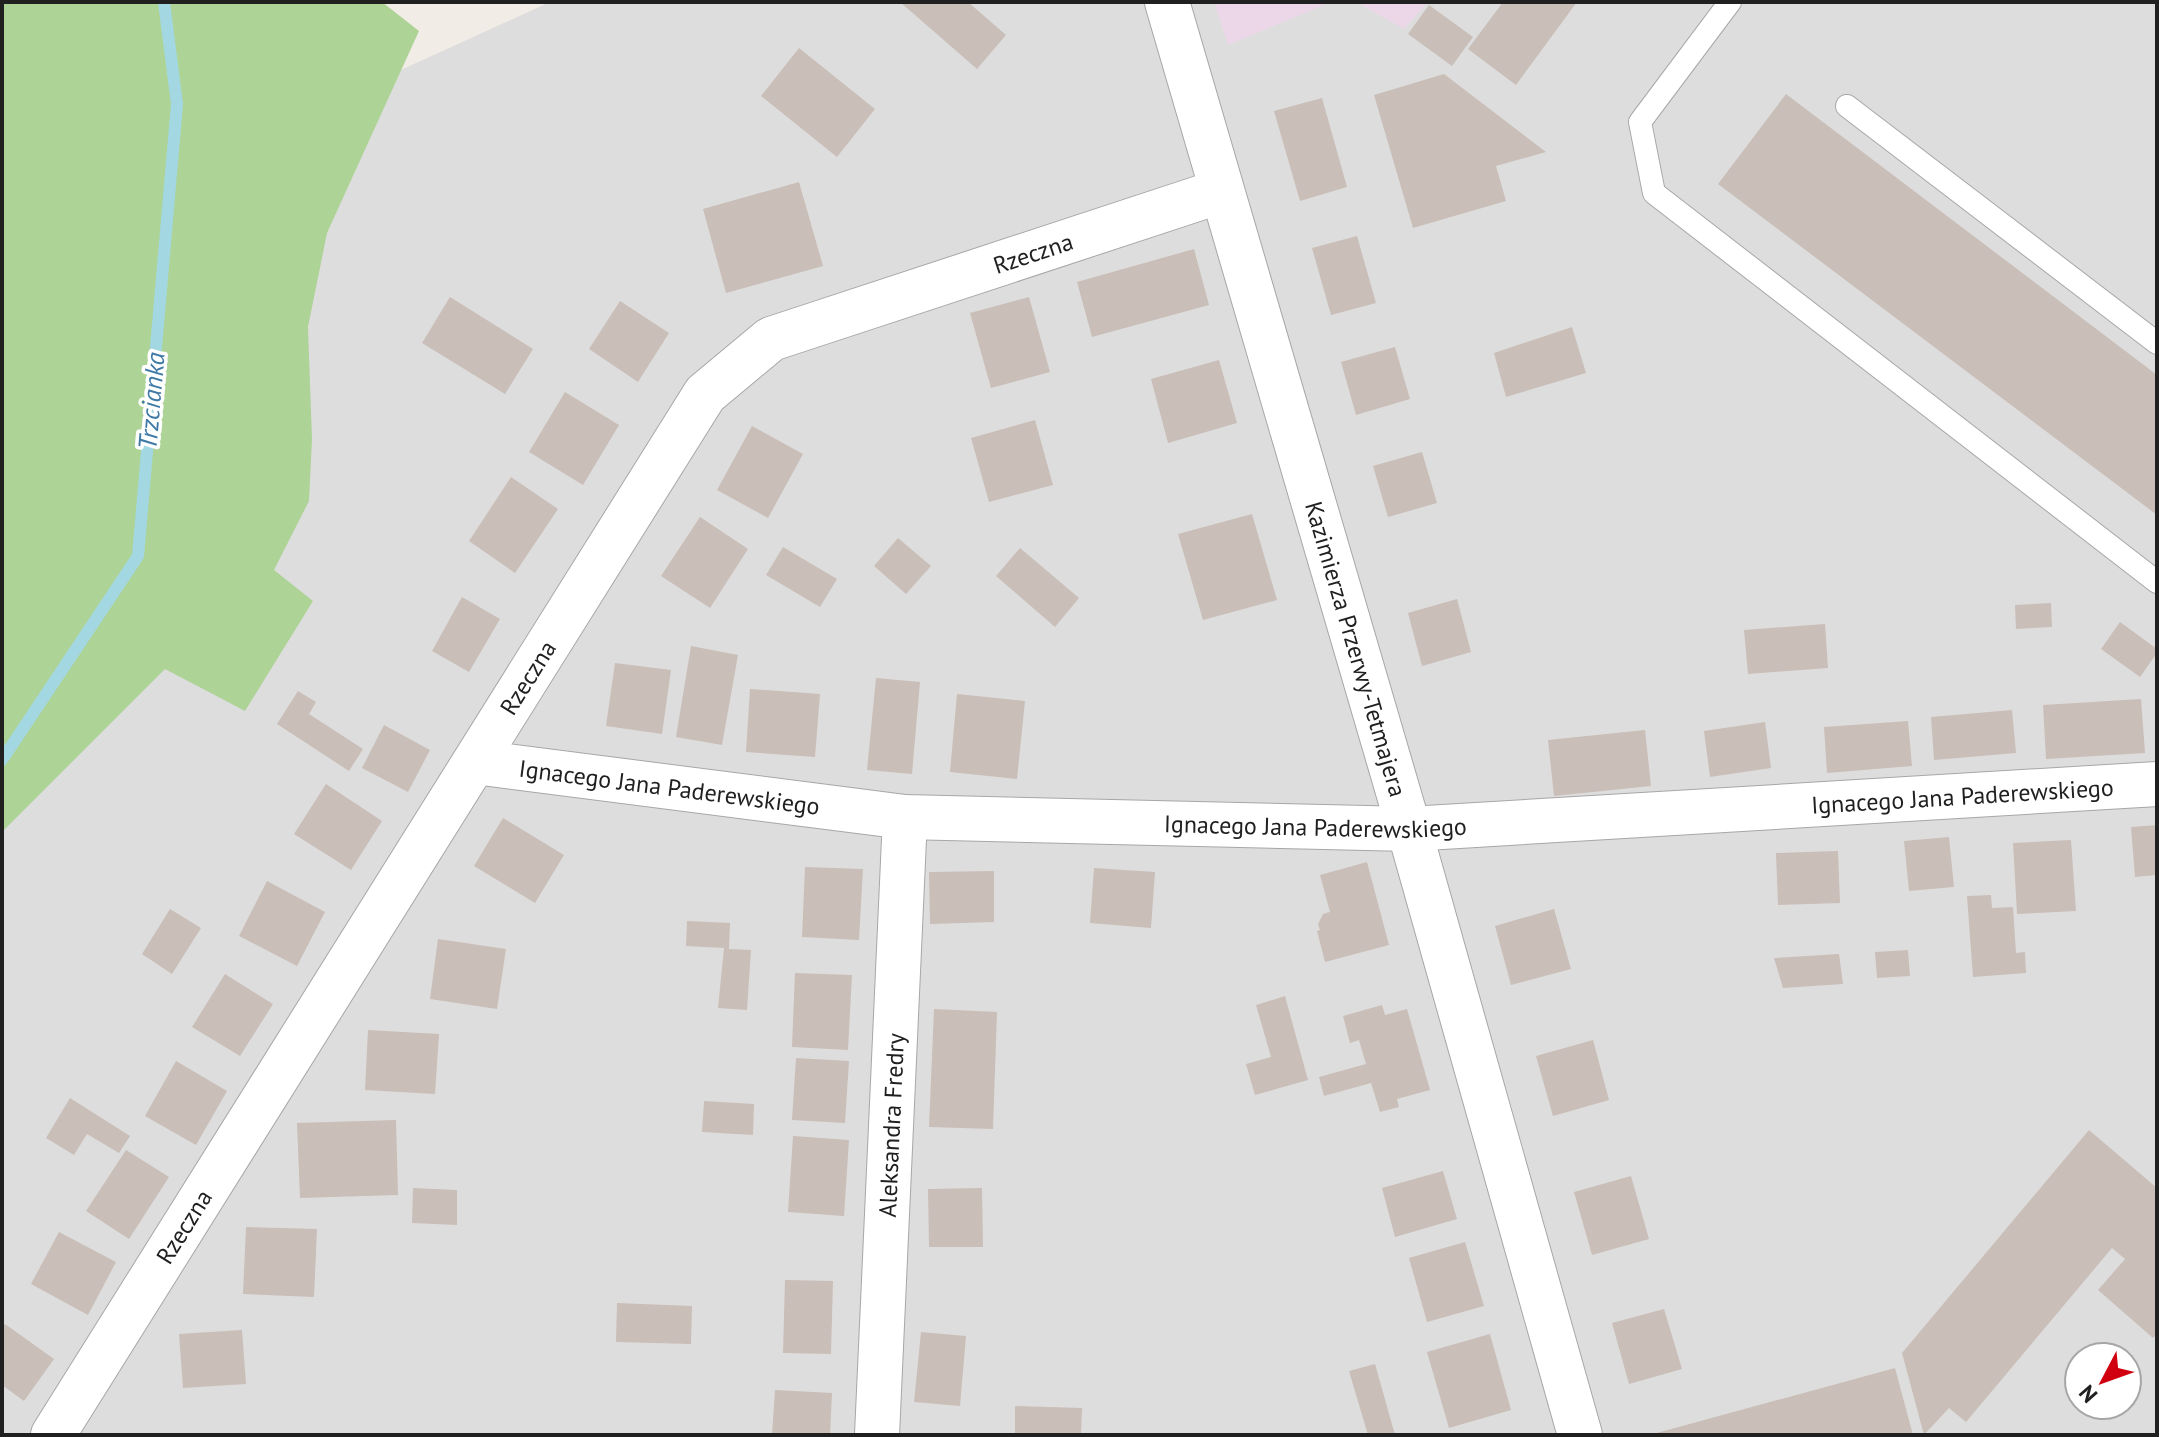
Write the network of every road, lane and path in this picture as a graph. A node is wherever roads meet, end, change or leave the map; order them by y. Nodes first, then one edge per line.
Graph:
1 (1167, 2) edge
2 (1730, 2) edge
3 (1847, 106) dead end
4 (1221, 191) junction
5 (2157, 343) edge
6 (2157, 582) edge
7 (475, 762) junction
8 (2157, 784) edge
9 (905, 817) junction
10 (1409, 829) junction
11 (53, 1435) edge
12 (877, 1435) edge
13 (1580, 1435) edge

1 - 4 street, Kazimierza Przerwy-Tetmajera
2 - 6 lane
3 - 5 lane
4 - 7 street, Rzeczna
4 - 10 street, Kazimierza Przerwy-Tetmajera
7 - 9 street, Ignacego Jana Paderewskiego
7 - 11 street, Rzeczna
8 - 10 street, Ignacego Jana Paderewskiego
9 - 10 street, Ignacego Jana Paderewskiego
9 - 12 street, Aleksandra Fredry
10 - 13 street, Kazimierza Przerwy-Tetmajera

